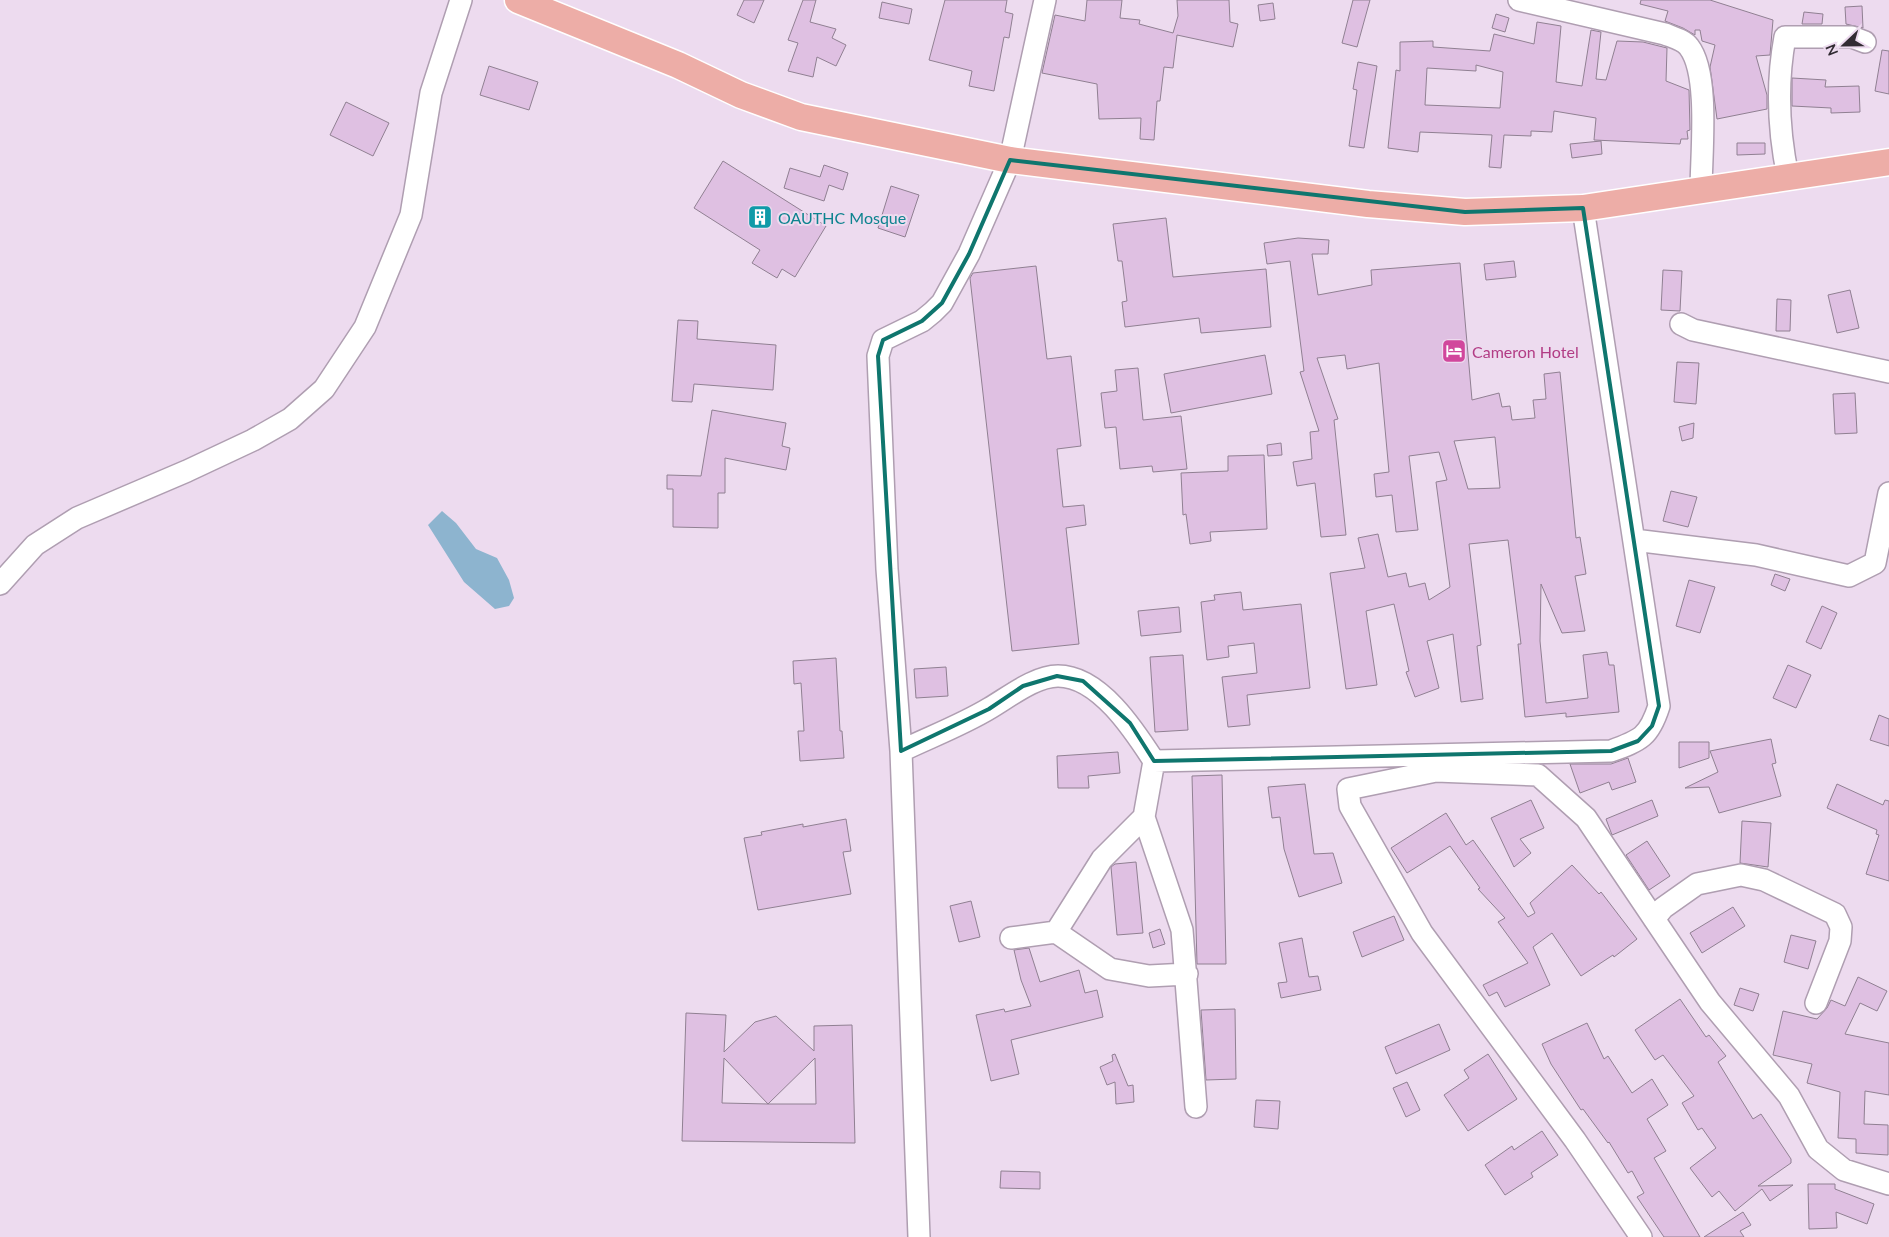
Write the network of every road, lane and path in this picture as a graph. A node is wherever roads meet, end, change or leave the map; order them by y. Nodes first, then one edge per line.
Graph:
1 (461, 0) edge
2 (518, 0) edge
3 (1045, 0) edge
4 (1519, 0) edge
5 (1865, 42) dead end
6 (1010, 160) junction
7 (1889, 162) edge
8 (1788, 177) junction
9 (1701, 191) junction
10 (1583, 208) junction
11 (1680, 324) dead end
12 (1889, 372) edge
13 (1889, 493) edge
14 (1634, 540) junction
15 (0, 584) edge
16 (901, 751) junction
17 (1154, 761) junction
18 (1144, 817) junction
19 (1654, 919) junction
20 (1056, 932) junction
21 (1011, 938) dead end
22 (1187, 974) junction
23 (1816, 1004) dead end
24 (1196, 1107) dead end
25 (1889, 1184) edge
26 (919, 1237) edge
27 (1641, 1237) edge

1 - 15 street
2 - 6 main road
3 - 6 street
4 - 9 street
5 - 8 street
6 - 10 main road
6 - 16 street
7 - 8 main road
8 - 9 main road
9 - 10 main road
10 - 14 street
11 - 12 street
13 - 14 street
14 - 17 street
16 - 17 street
16 - 26 street
17 - 18 street
18 - 20 street
18 - 22 street
19 - 23 street
19 - 25 street
19 - 27 street
20 - 21 street
20 - 22 street
22 - 24 street

